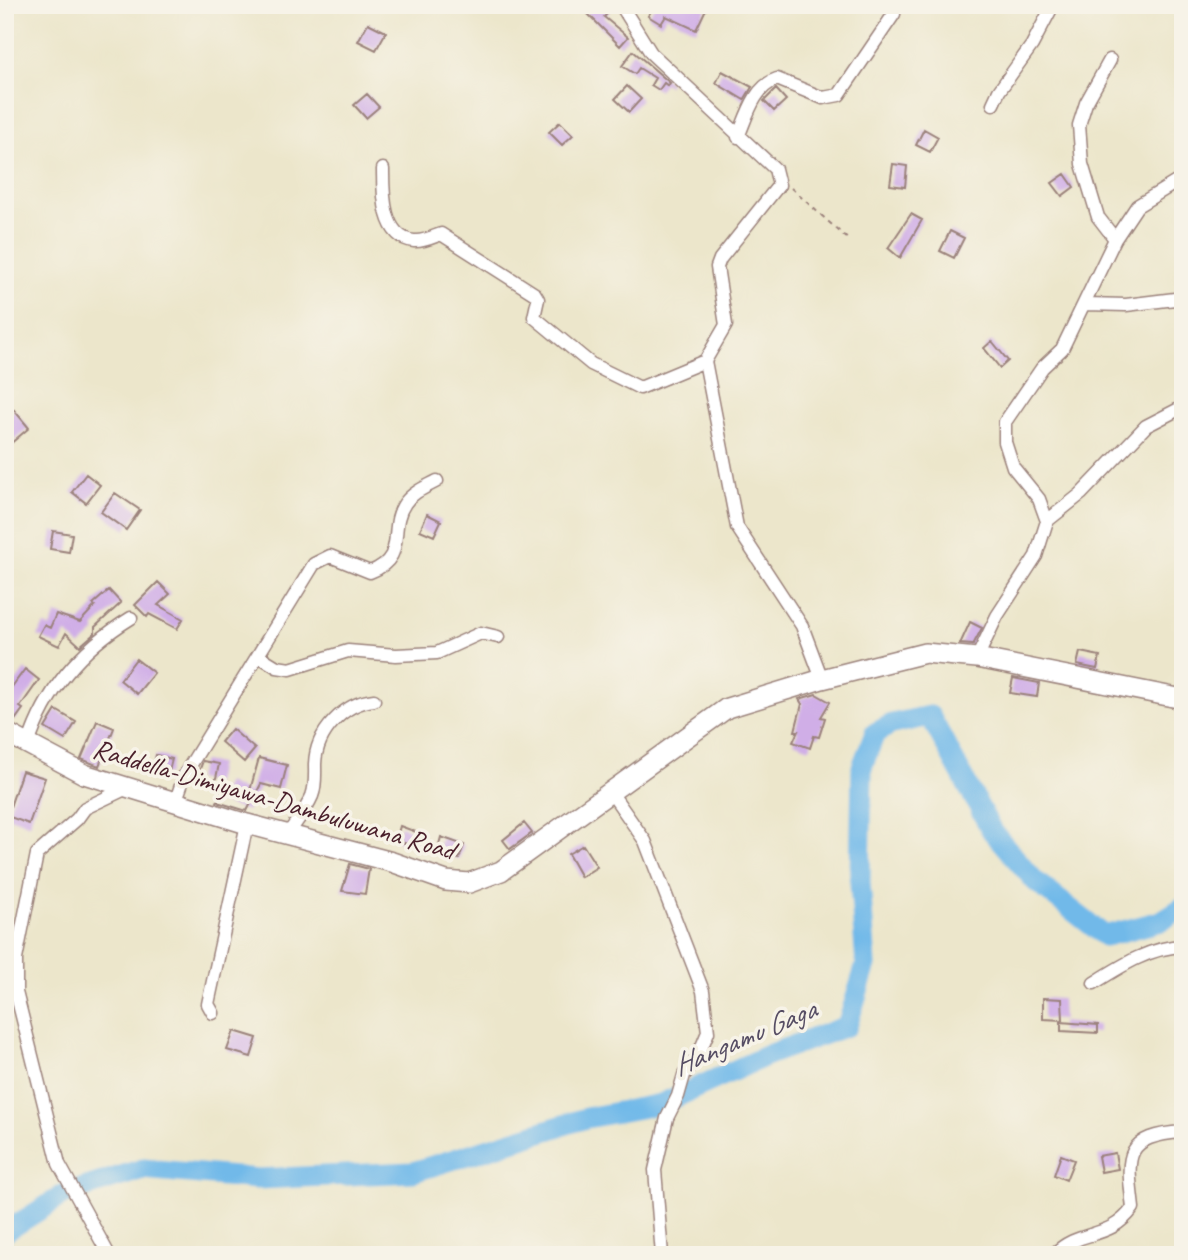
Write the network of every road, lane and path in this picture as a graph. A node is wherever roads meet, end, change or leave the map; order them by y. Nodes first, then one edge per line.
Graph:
1 (621, 5) edge
2 (1053, 5) edge
3 (894, 14) dead end
4 (1110, 60) dead end
5 (993, 104) dead end
6 (738, 137) junction
7 (383, 169) dead end
8 (780, 178) junction
9 (1183, 178) edge
10 (1115, 239) junction
11 (850, 240) dead end
12 (1183, 298) edge
13 (1086, 304) junction
14 (705, 361) junction
15 (1177, 410) dead end
16 (437, 481) dead end
17 (1047, 521) junction
18 (131, 618) dead end
19 (498, 637) dead end
20 (259, 656) junction
21 (977, 658) junction
22 (822, 679) junction
23 (1183, 699) edge
24 (374, 700) dead end
25 (5, 732) edge
26 (28, 745) junction
27 (127, 788) junction
28 (610, 792) junction
29 (175, 803) junction
30 (247, 824) junction
31 (288, 834) junction
32 (1183, 946) edge
33 (1094, 983) dead end
34 (213, 1013) dead end
35 (1183, 1132) edge
36 (109, 1255) edge
37 (662, 1255) edge
38 (1053, 1255) edge

1 - 6 street
2 - 5 street
3 - 6 street
4 - 10 street
6 - 8 street
7 - 14 street
8 - 11 path
8 - 14 street
9 - 10 street
10 - 13 street
12 - 13 street
13 - 17 street
14 - 22 street
15 - 17 street
16 - 20 street
17 - 21 street
18 - 26 street
19 - 20 street
20 - 29 street
21 - 22 street, Raddella-Dimiyawa-Dambuluwana Road
21 - 23 street, Raddella-Dimiyawa-Dambuluwana Road
22 - 28 street, Raddella-Dimiyawa-Dambuluwana Road
24 - 31 street
25 - 26 street, Raddella-Dimiyawa-Dambuluwana Road
26 - 27 street, Raddella-Dimiyawa-Dambuluwana Road
27 - 29 street, Raddella-Dimiyawa-Dambuluwana Road
27 - 36 street
28 - 31 street, Raddella-Dimiyawa-Dambuluwana Road
28 - 37 street
29 - 30 street, Raddella-Dimiyawa-Dambuluwana Road
30 - 31 street, Raddella-Dimiyawa-Dambuluwana Road
30 - 34 street
32 - 33 street
35 - 38 street

